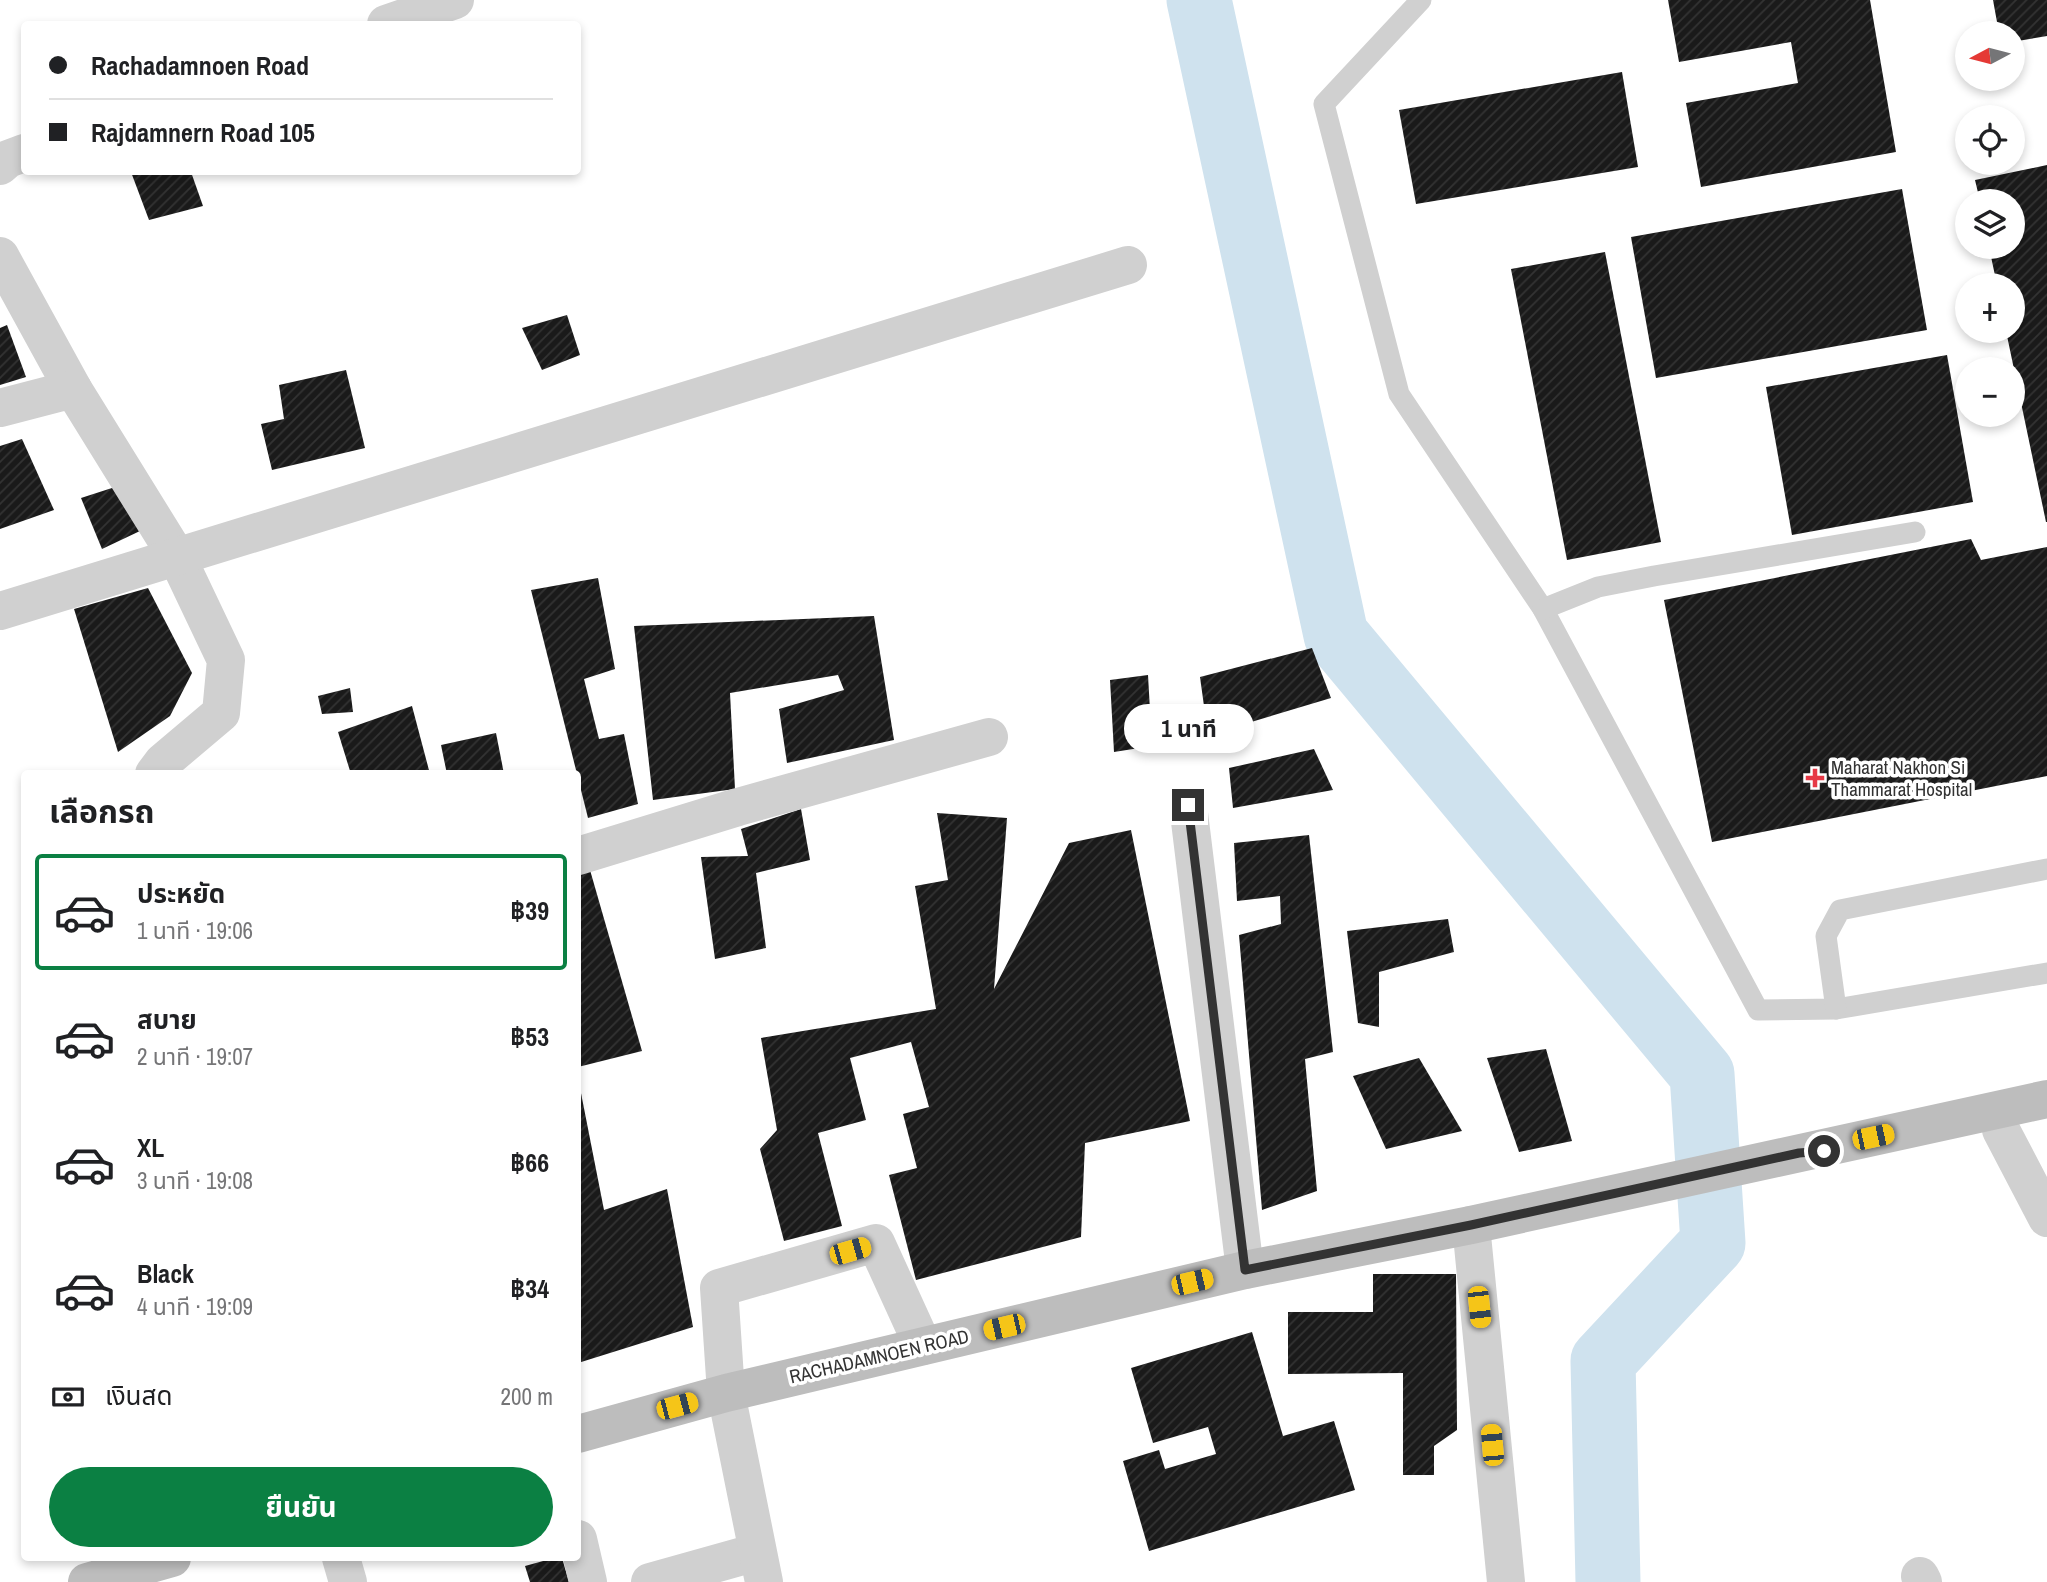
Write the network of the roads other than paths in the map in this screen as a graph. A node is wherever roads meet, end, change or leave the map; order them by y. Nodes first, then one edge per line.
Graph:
1 (455, 0) edge
2 (1421, 0) edge
3 (395, 21) edge
4 (21, 154) edge
5 (0, 166) edge
6 (0, 256) edge
7 (1128, 265) dead end
8 (73, 390) junction
9 (0, 408) edge
10 (1915, 532) dead end
11 (177, 557) junction
12 (1543, 609) junction
13 (0, 611) edge
14 (989, 737) dead end
15 (157, 770) edge
16 (1188, 805) dead end
17 (581, 855) edge
18 (2047, 869) edge
19 (2047, 973) edge
20 (1836, 1009) junction
21 (2047, 1099) edge
22 (2047, 1121) edge
23 (2001, 1130) junction
24 (1799, 1153) junction
25 (2047, 1218) edge
26 (1471, 1225) junction
27 (1245, 1270) junction
28 (923, 1346) junction
29 (726, 1393) junction
30 (581, 1433) edge
31 (581, 1552) edge
32 (342, 1561) edge
33 (172, 1566) edge
34 (760, 1567) edge
35 (87, 1582) edge
36 (348, 1582) edge
37 (588, 1582) edge
38 (650, 1582) edge
39 (1506, 1582) edge

1 - 3 street
2 - 12 lane
4 - 5 street
6 - 8 street
7 - 11 street
8 - 9 street
8 - 11 street
10 - 12 lane
11 - 13 street
11 - 15 street
12 - 20 lane
14 - 17 street
16 - 27 street
18 - 20 lane
19 - 20 lane
21 - 24 main road, RACHADAMNOEN ROAD
22 - 23 main road, RACHADAMNOEN ROAD
23 - 24 main road, RACHADAMNOEN ROAD
23 - 25 street
24 - 26 main road, RACHADAMNOEN ROAD
26 - 27 main road, RACHADAMNOEN ROAD
26 - 39 street
27 - 28 main road, RACHADAMNOEN ROAD
28 - 29 main road, RACHADAMNOEN ROAD
28 - 29 street
29 - 30 main road, RACHADAMNOEN ROAD
29 - 34 street
31 - 37 street
32 - 36 street
33 - 35 main road
34 - 38 street

